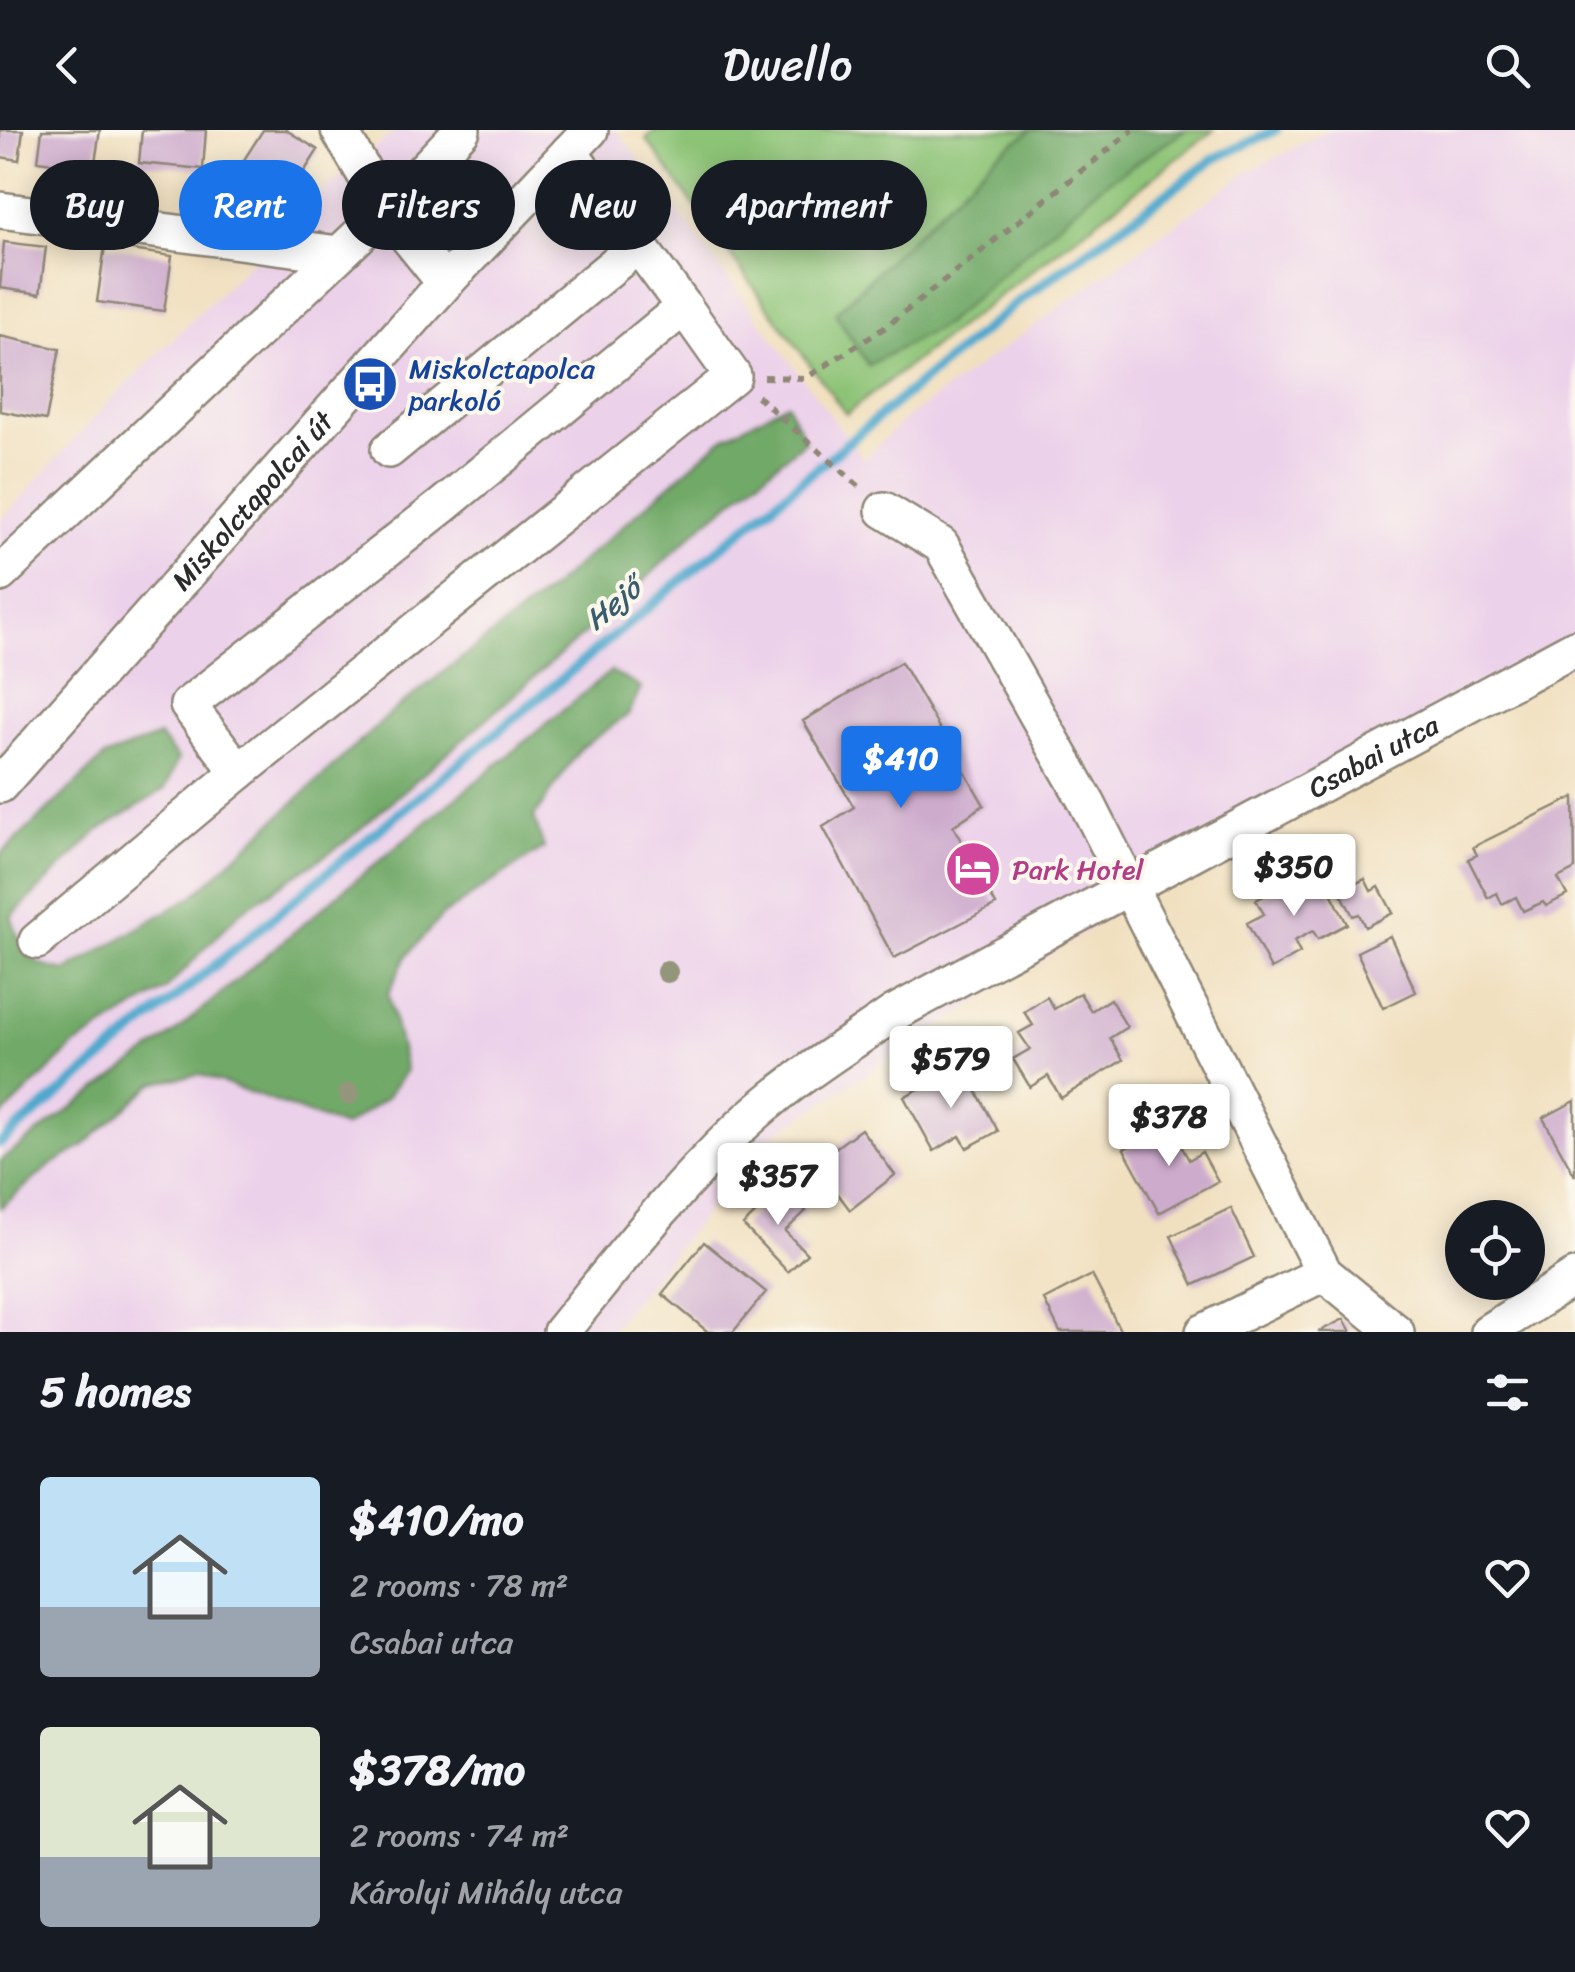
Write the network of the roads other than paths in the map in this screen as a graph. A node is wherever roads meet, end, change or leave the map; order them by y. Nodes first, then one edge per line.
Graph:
1 (338, 130) edge
2 (462, 130) edge
3 (580, 141) edge
4 (356, 160) edge
5 (434, 160) edge
6 (0, 210) edge
7 (343, 250) edge
8 (419, 250) edge
9 (632, 250) edge
10 (640, 250) edge
11 (339, 254) junction
12 (445, 282) junction
13 (684, 307) junction
14 (389, 450) dead end
15 (884, 510) road end
16 (0, 574) edge
17 (1575, 648) edge
18 (239, 772) junction
19 (0, 786) edge
20 (1127, 887) junction
21 (37, 941) dead end
22 (1324, 1273) junction
23 (1575, 1276) edge
24 (561, 1332) edge
25 (1204, 1332) edge
26 (1396, 1332) edge
27 (1488, 1332) edge

1 - 4 street
2 - 5 street
3 - 12 street, Miskolctapolcai út
6 - 11 street
7 - 11 street
8 - 12 street
9 - 14 street
10 - 13 street
11 - 16 street
12 - 19 street, Miskolctapolcai út
13 - 18 street
13 - 18 street
15 - 20 street
17 - 20 street, Csabai utca
18 - 21 street
20 - 22 street
20 - 24 street, Csabai utca
22 - 25 street
22 - 26 street
23 - 27 street

